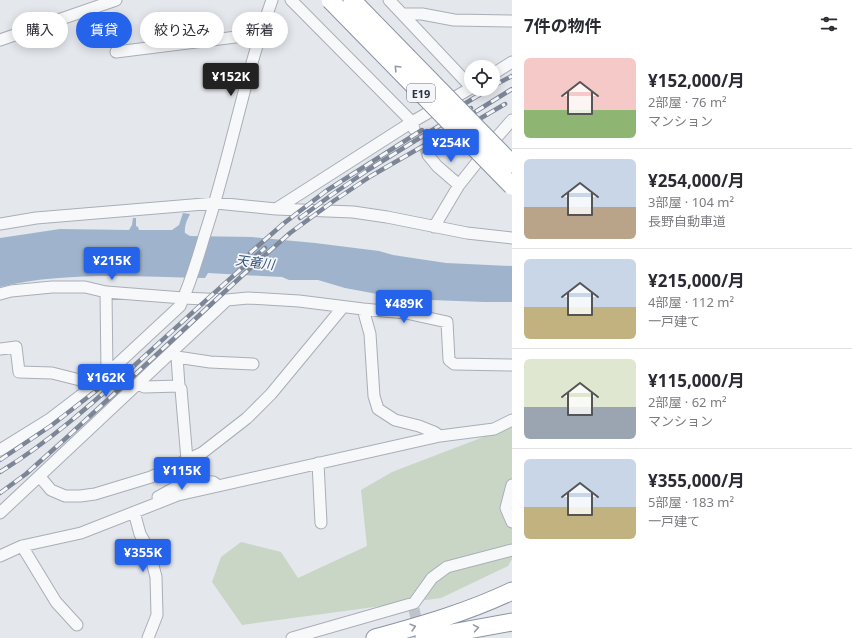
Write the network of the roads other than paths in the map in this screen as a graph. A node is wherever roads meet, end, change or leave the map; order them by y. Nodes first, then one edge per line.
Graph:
1 (116, 0) edge
2 (272, 0) edge
3 (291, 0) edge
4 (330, 0) edge
5 (352, 0) edge
6 (389, 0) edge
7 (268, 12) edge
8 (403, 14) junction
9 (512, 21) edge
10 (232, 38) edge
11 (0, 40) edge
12 (256, 48) edge
13 (116, 52) dead end
14 (512, 62) edge
15 (500, 70) edge
16 (464, 79) edge
17 (464, 92) edge
18 (512, 120) edge
19 (413, 126) junction
20 (428, 155) tunnel mouth
21 (512, 164) edge
22 (459, 185) junction
23 (512, 186) edge
24 (214, 208) junction
25 (276, 209) junction
26 (0, 224) edge
27 (434, 227) junction
28 (512, 238) edge
29 (106, 292) junction
30 (0, 294) edge
31 (185, 295) junction
32 (227, 300) junction
33 (343, 307) junction
34 (363, 309) junction
35 (0, 349) edge
36 (174, 355) junction
37 (253, 364) dead end
38 (512, 365) edge
39 (107, 374) junction
40 (139, 383) junction
41 (96, 384) junction
42 (179, 386) junction
43 (512, 420) edge
44 (440, 436) junction
45 (0, 450) edge
46 (186, 460) junction
47 (318, 464) junction
48 (40, 477) junction
49 (187, 481) junction
50 (512, 485) edge
51 (219, 486) junction
52 (154, 504) junction
53 (134, 512) junction
54 (0, 513) edge
55 (512, 522) edge
56 (321, 523) dead end
57 (22, 546) junction
58 (512, 550) edge
59 (0, 556) edge
60 (512, 591) edge
61 (512, 622) edge
62 (77, 626) dead end
63 (148, 638) edge
64 (292, 638) edge
65 (375, 638) edge
66 (424, 638) edge

1 - 11 street
2 - 7 street
3 - 19 street
23 -> 4 highway, E19, bridge
5 - 21 highway, E19, bridge
6 - 8 street
8 - 9 street
8 - 16 street
10 - 13 street
12 - 24 street
14 - 15 street
17 - 19 street
18 - 22 street
19 - 25 street
20 - 22 street
22 - 27 street
24 - 25 street
24 - 26 street
24 - 31 street
25 - 27 street
27 - 28 street
29 - 30 street
29 - 31 street
29 - 39 street
31 - 32 street
31 - 39 street
32 - 33 street
32 - 36 street
33 - 34 street
33 - 46 street
34 - 38 street
34 - 44 street
35 - 41 street
36 - 37 street
36 - 40 street
36 - 42 street
39 - 41 street
40 - 42 street
40 - 48 street
41 - 45 street
42 - 46 street
43 - 44 street
44 - 47 street
46 - 48 street
46 - 49 street
47 - 51 street
47 - 56 street
48 - 54 street
49 - 51 street
49 - 52 street
50 - 55 street
51 - 52 street
52 - 53 street
53 - 57 street
53 - 63 street
57 - 59 street
57 - 62 street
58 - 64 street
65 -> 60 highway
66 -> 61 highway

